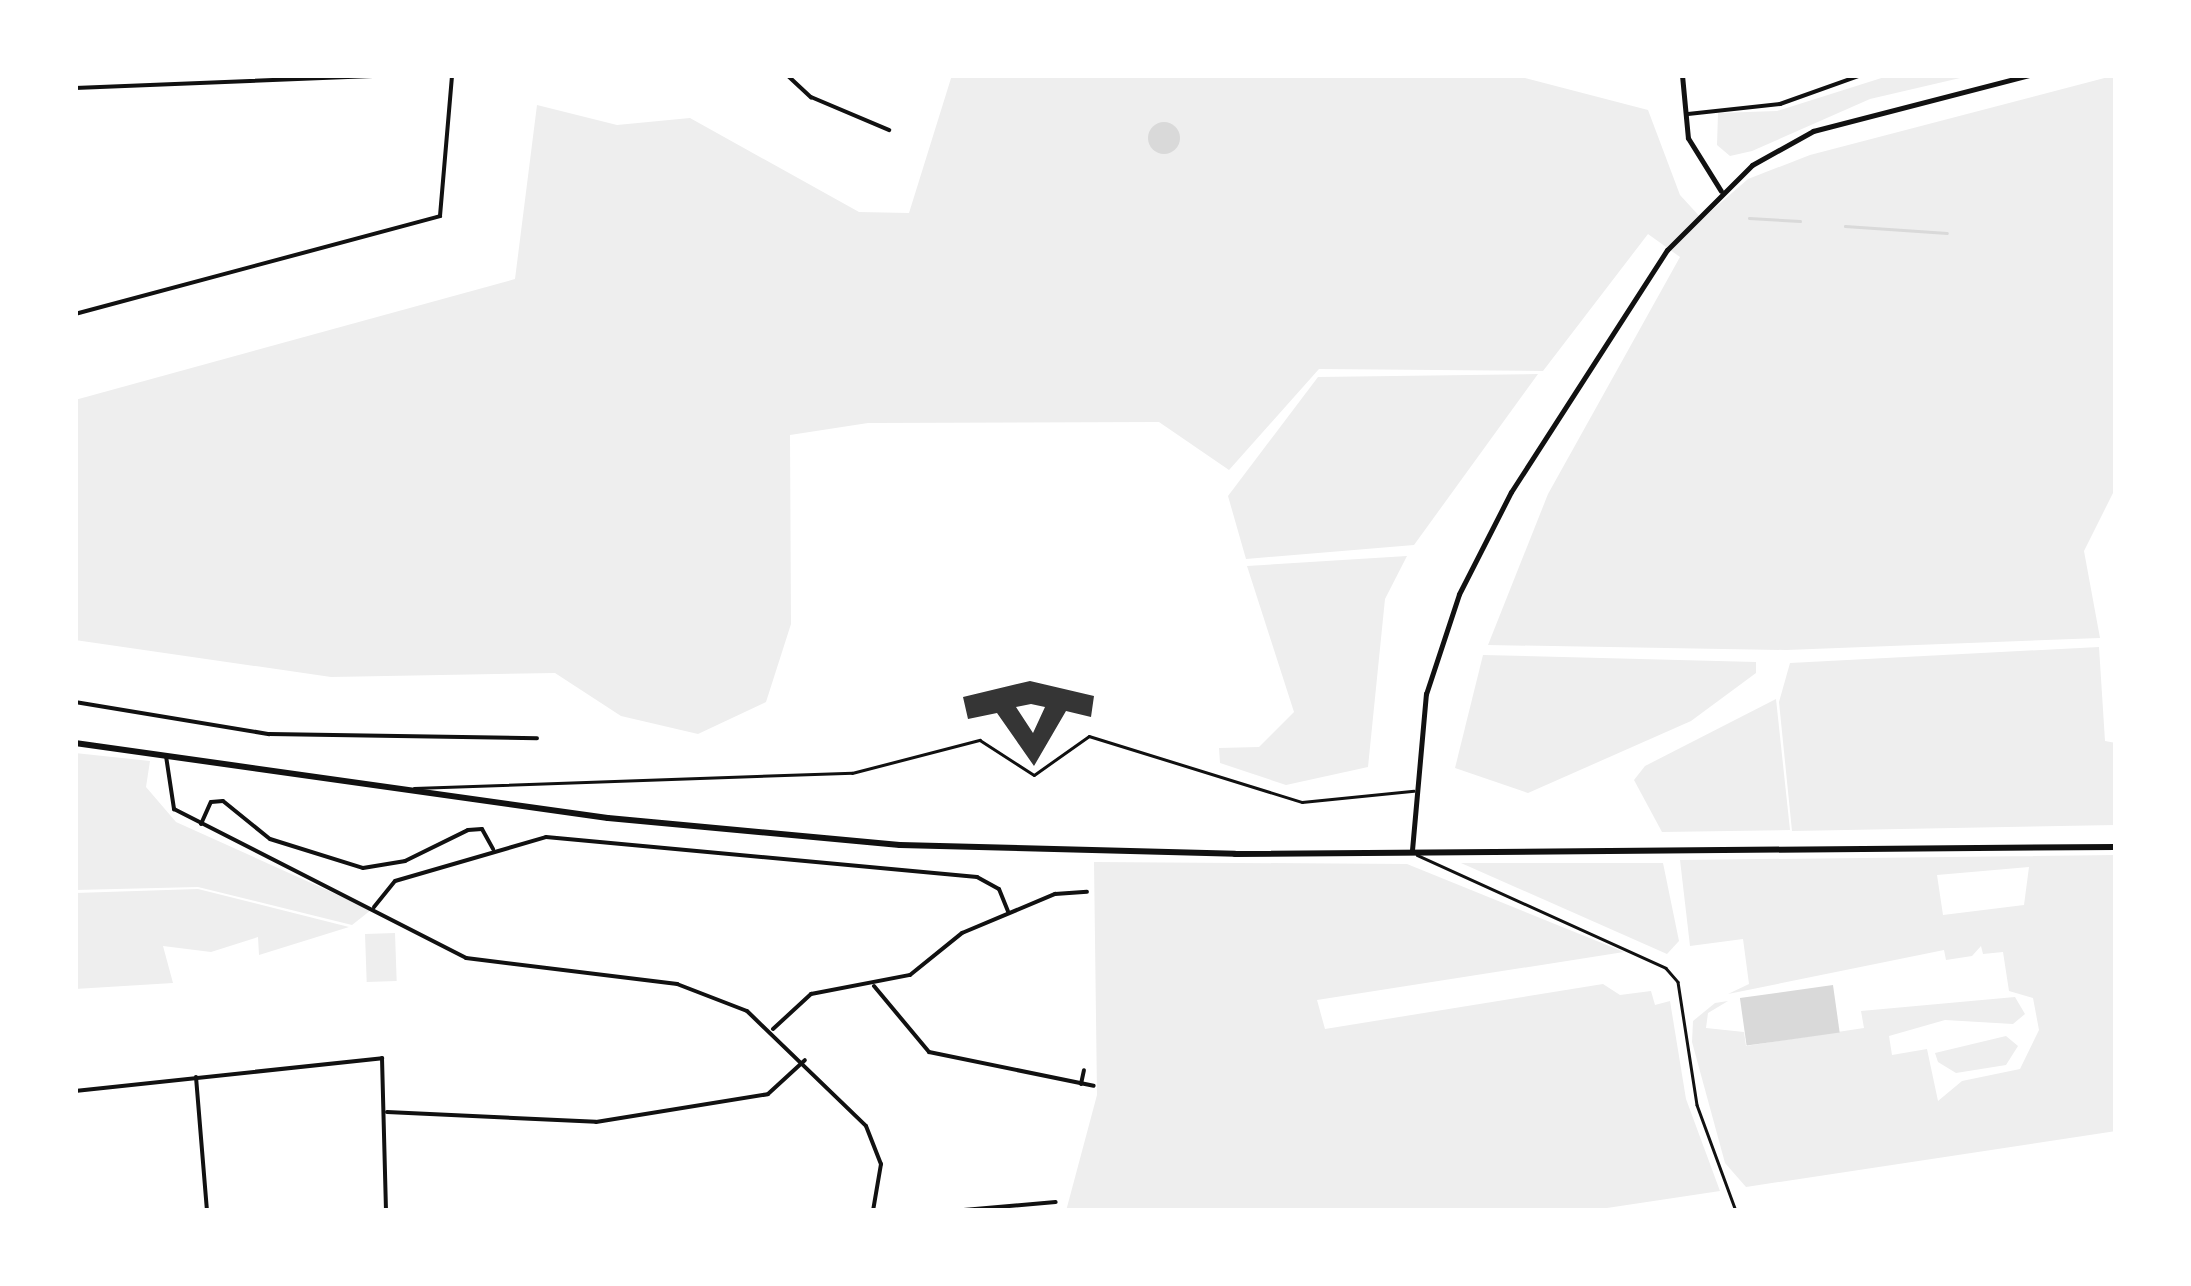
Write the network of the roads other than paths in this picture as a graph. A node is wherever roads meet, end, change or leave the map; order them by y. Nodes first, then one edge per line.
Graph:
1 (398, 75) edge
2 (452, 75) edge
3 (787, 75) edge
4 (1682, 75) edge
5 (1828, 75) edge
6 (1860, 75) edge
7 (2030, 75) edge
8 (1832, 84) junction
9 (75, 88) edge
10 (1685, 115) junction
11 (889, 130) dead end
12 (1720, 192) junction
13 (75, 314) edge
14 (75, 702) edge
15 (537, 738) dead end
16 (75, 743) edge
17 (166, 756) junction
18 (409, 790) junction
19 (1413, 791) junction
20 (201, 824) junction
21 (2116, 847) edge
22 (493, 848) junction
23 (1412, 850) junction
24 (1088, 892) dead end
25 (374, 907) junction
26 (1008, 912) junction
27 (874, 984) junction
28 (773, 1029) junction
29 (805, 1060) junction
30 (1084, 1070) dead end
31 (196, 1076) junction
32 (1081, 1084) junction
33 (1094, 1086) dead end
34 (75, 1091) edge
35 (387, 1112) junction
36 (1056, 1202) dead end
37 (207, 1211) edge
38 (386, 1211) edge
39 (874, 1211) edge
40 (952, 1211) edge
41 (1736, 1211) edge

1 - 9 street
2 - 13 street
3 - 11 street
4 - 10 street
5 - 8 street
6 - 8 street
7 - 12 street
8 - 10 street
10 - 12 street
12 - 19 street
14 - 15 street
16 - 17 main road
17 - 18 main road
17 - 20 street
18 - 19 lane
18 - 23 main road
19 - 23 street
20 - 22 street
20 - 25 street
21 - 23 main road
22 - 25 street
22 - 26 street
23 - 41 lane
24 - 26 street
25 - 28 street
26 - 27 street
27 - 28 street
27 - 32 street
28 - 29 street
29 - 35 street
29 - 39 street
30 - 32 street
31 - 34 street
31 - 35 street
31 - 37 street
32 - 33 street
35 - 38 street
36 - 40 street

